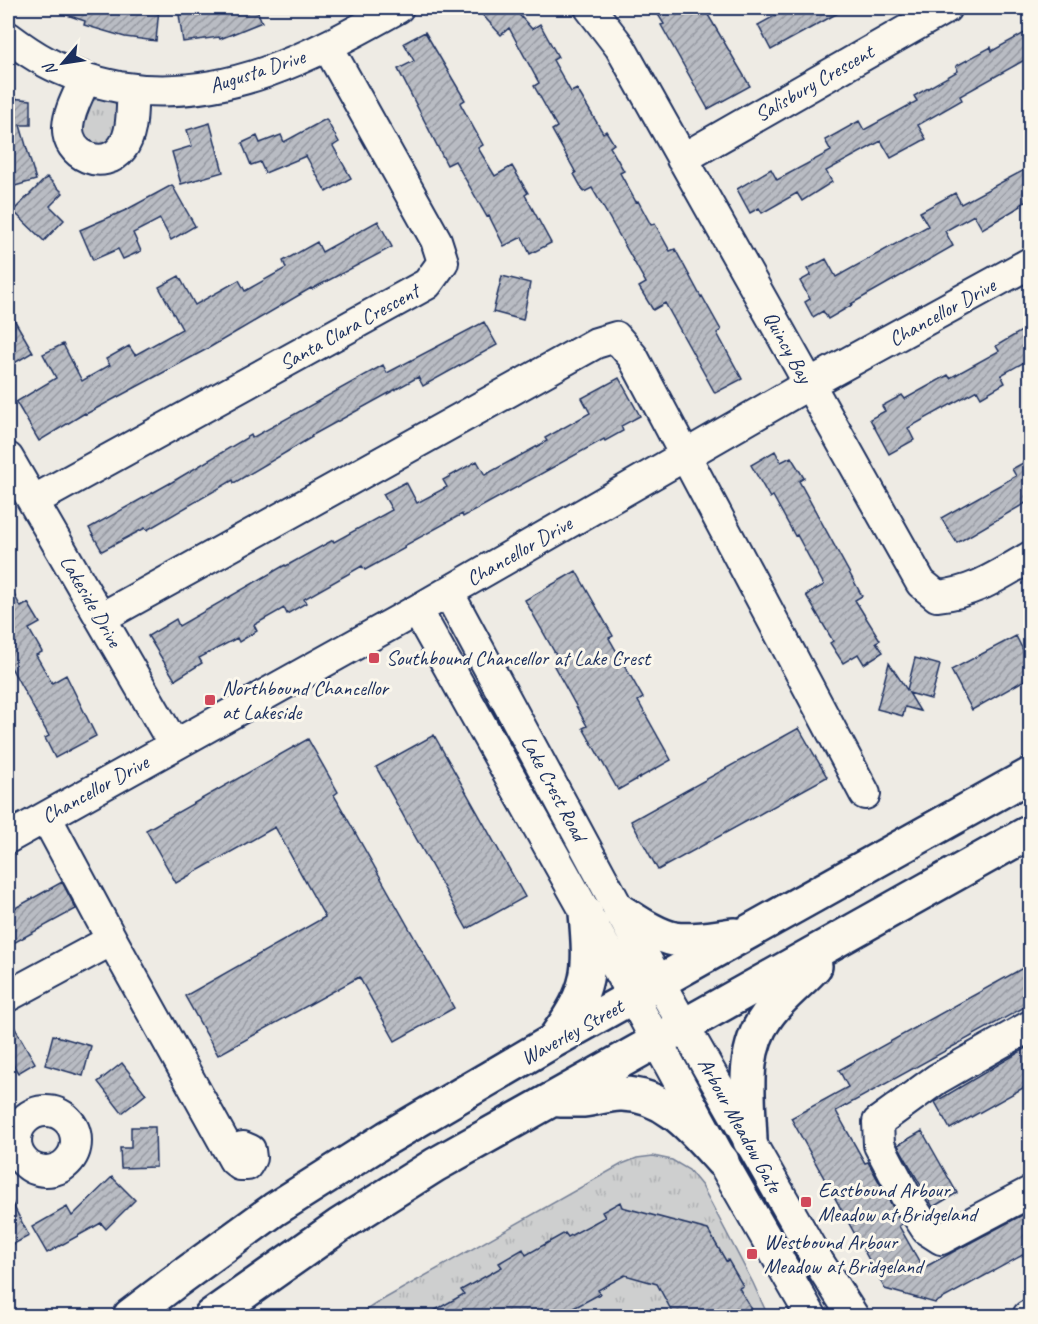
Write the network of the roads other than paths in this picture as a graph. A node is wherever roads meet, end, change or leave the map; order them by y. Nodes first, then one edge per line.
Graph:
1 (398, 8) edge
2 (590, 8) edge
3 (946, 8) edge
4 (8, 38) edge
5 (328, 47) junction
6 (86, 79) junction
7 (133, 89) junction
8 (682, 159) junction
9 (1030, 263) edge
10 (809, 384) junction
11 (685, 456) junction
12 (8, 458) edge
13 (33, 501) junction
14 (1030, 557) edge
15 (448, 592) junction
16 (417, 610) junction
17 (101, 618) junction
18 (174, 745) junction
19 (1030, 775) edge
20 (865, 794) dead end
21 (46, 817) junction
22 (1030, 832) edge
23 (8, 838) edge
24 (620, 911) junction
25 (586, 913) junction
26 (748, 933) junction
27 (841, 938) junction
28 (112, 940) junction
29 (647, 990) junction
30 (8, 996) edge
31 (684, 1025) junction
32 (1030, 1026) edge
33 (656, 1040) junction
34 (553, 1041) junction
35 (549, 1100) junction
36 (750, 1141) junction
37 (226, 1146) dead end
38 (722, 1161) junction
39 (1030, 1192) edge
40 (130, 1317) edge
41 (211, 1317) edge
42 (811, 1317) edge
43 (853, 1317) edge

1 - 5 street, Augusta Drive
2 - 8 street, Quincy Bay
3 - 8 street, Salisbury Crescent
4 - 6 street, Augusta Drive
5 - 7 street, Augusta Drive
5 - 13 street, Santa Clara Crescent
6 - 7 street, Augusta Drive
6 - 7 street
8 - 10 street, Quincy Bay
9 - 10 street, Chancellor Drive
10 - 11 street, Chancellor Drive
10 - 14 street, Quincy Bay
11 - 15 street, Chancellor Drive
11 - 17 street
11 - 20 street
12 - 13 street, Lakeside Drive
13 - 17 street, Lakeside Drive
15 - 16 street, Chancellor Drive
15 - 24 street, Lake Crest Road
16 - 18 street, Chancellor Drive
16 - 25 street, Lake Crest Road
17 - 18 street, Lakeside Drive
18 - 21 street, Chancellor Drive
19 - 26 main road, Waverley Street
21 - 23 street, Chancellor Drive
21 - 28 street
22 - 27 main road
24 - 26 main road
24 - 29 street, Lake Crest Road
25 - 29 street, Lake Crest Road
25 - 34 main road
26 - 29 main road, Waverley Street
27 - 31 main road
27 - 36 main road
28 - 30 street
28 - 37 street
29 - 31 street, Arbour Meadow Gate
29 - 33 street, Arbour Meadow Gate
29 - 34 main road, Waverley Street
31 - 33 main road
31 - 36 street, Arbour Meadow Gate
32 - 39 street
33 - 35 main road
33 - 38 street, Arbour Meadow Gate
34 - 40 main road, Waverley Street
35 - 38 main road
35 - 41 main road
36 - 43 street, Arbour Meadow Gate
38 - 42 street, Arbour Meadow Gate

